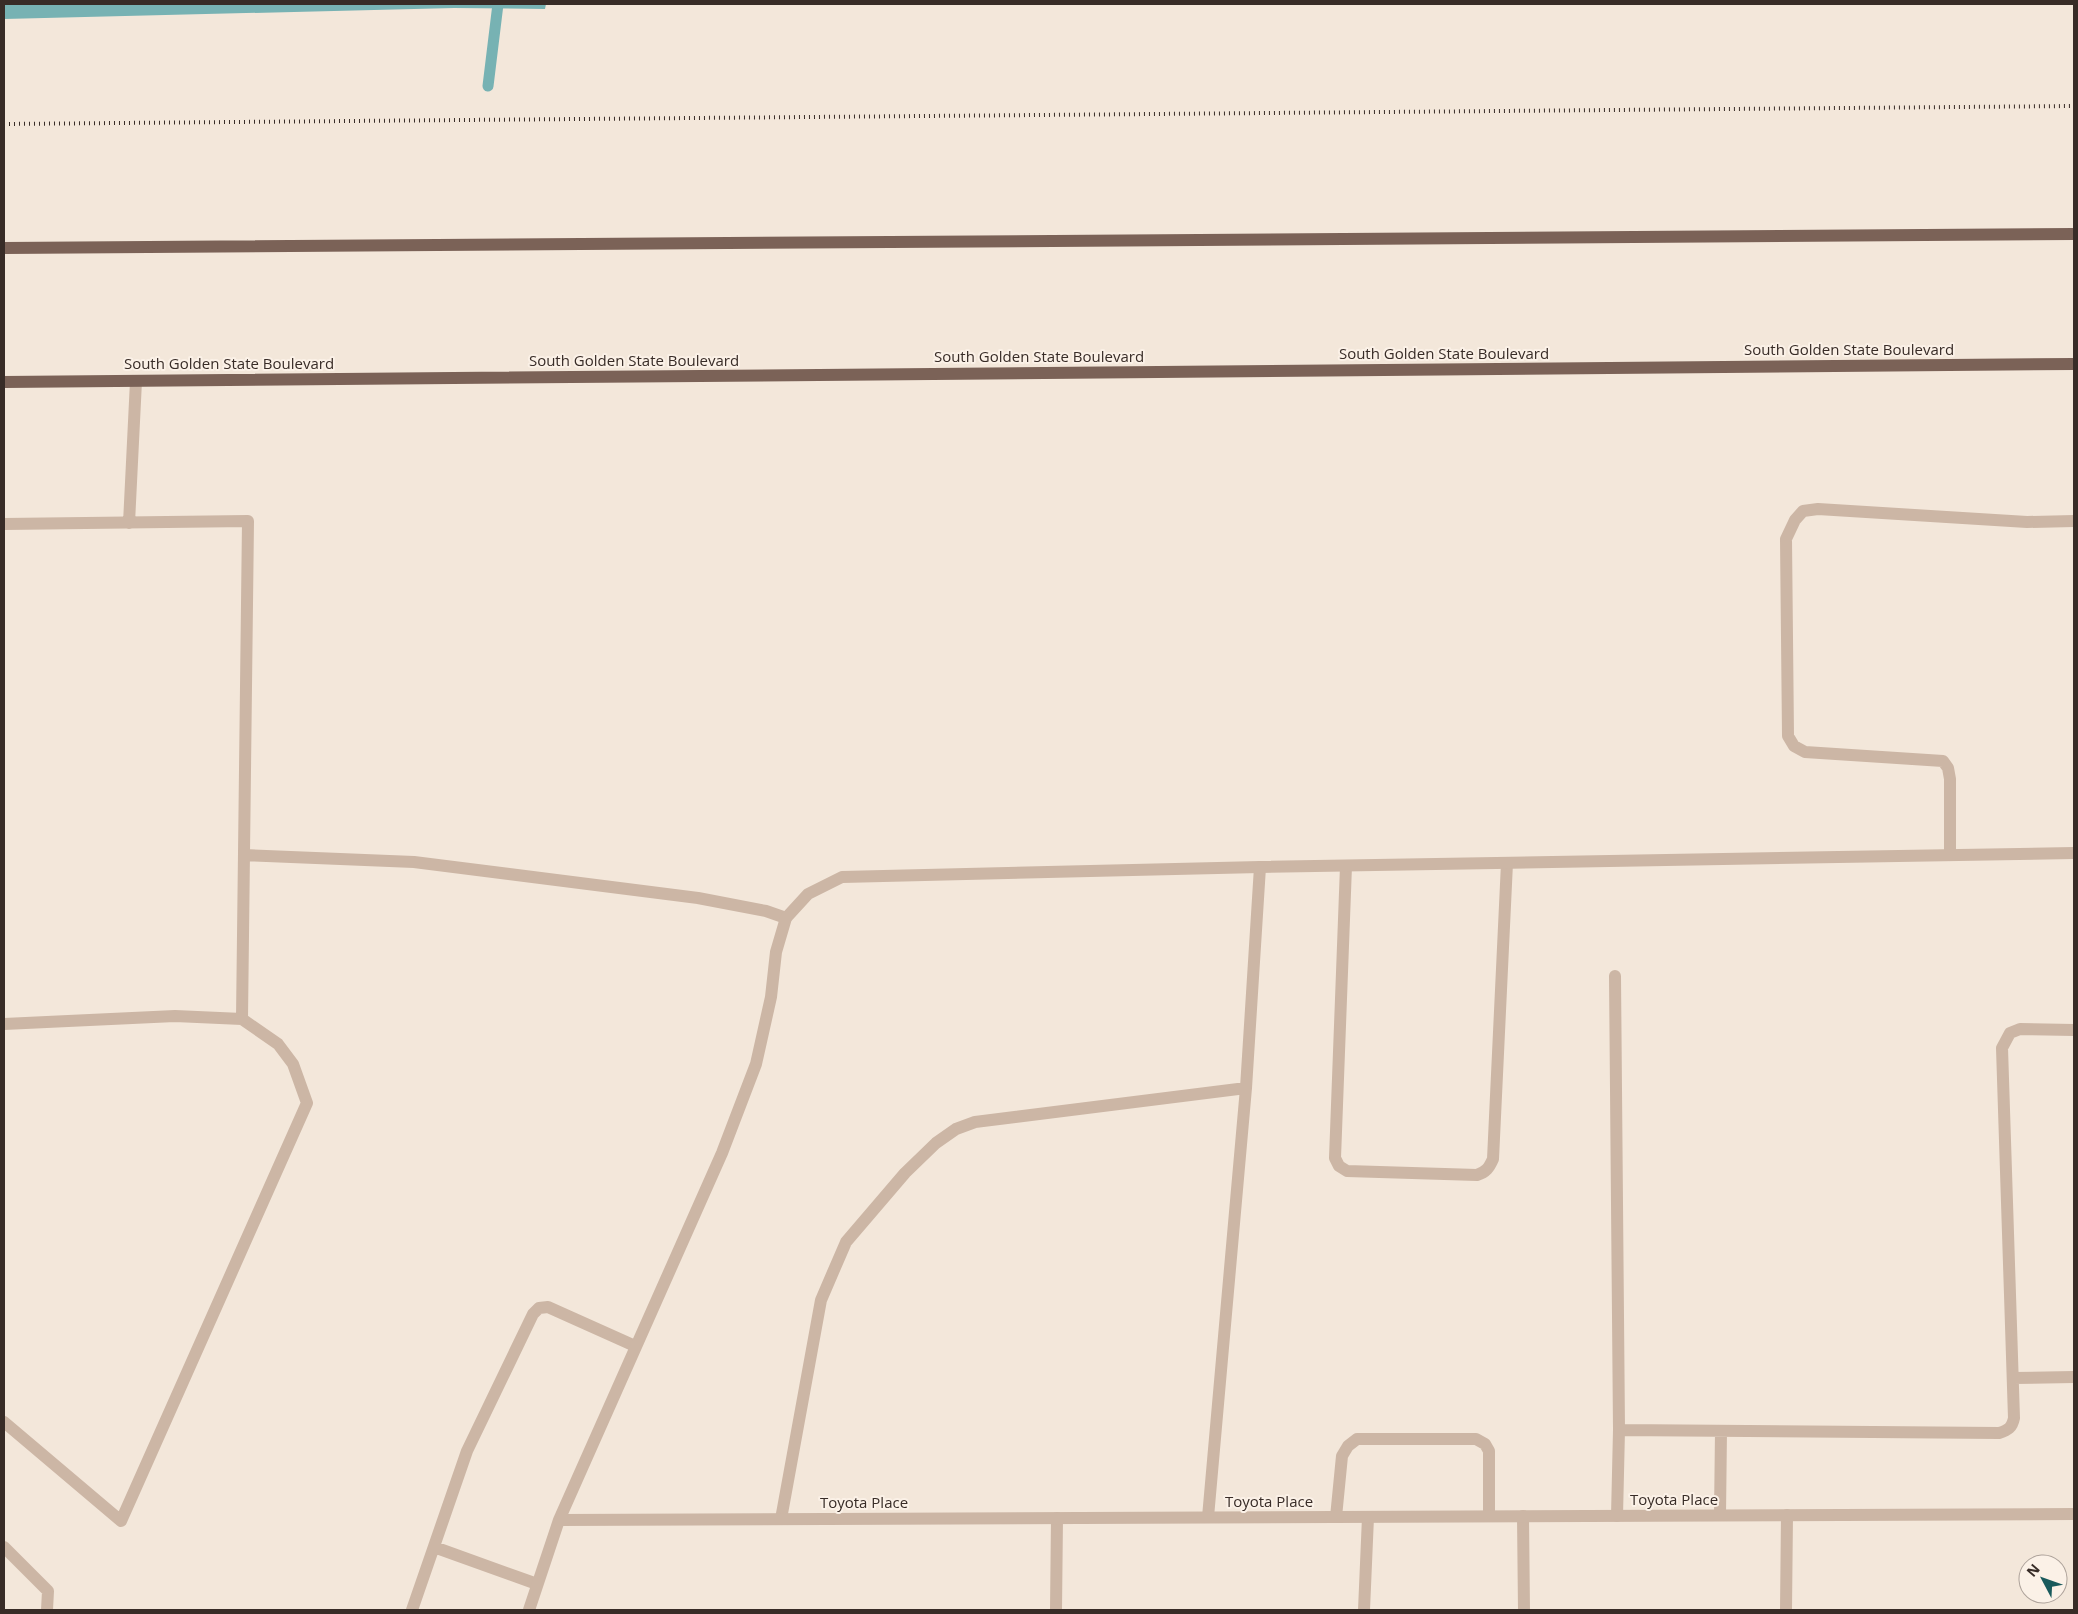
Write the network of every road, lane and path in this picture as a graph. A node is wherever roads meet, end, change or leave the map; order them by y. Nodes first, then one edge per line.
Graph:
1 (2074, 234) edge
2 (4, 248) edge
3 (2074, 364) edge
4 (136, 380) junction
5 (4, 382) edge
6 (2074, 521) edge
7 (130, 523) junction
8 (4, 524) edge
9 (2074, 853) edge
10 (244, 855) junction
11 (1950, 855) junction
12 (1507, 863) junction
13 (1346, 866) junction
14 (1260, 867) junction
15 (786, 918) junction
16 (1615, 976) dead end
17 (242, 1019) junction
18 (4, 1024) edge
19 (2074, 1030) edge
20 (1246, 1088) junction
21 (635, 1346) junction
22 (2074, 1377) edge
23 (2013, 1378) junction
24 (4, 1422) edge
25 (1619, 1430) junction
26 (1721, 1431) junction
27 (2074, 1514) edge
28 (1787, 1515) junction
29 (1489, 1516) junction
30 (1523, 1516) junction
31 (1617, 1516) junction
32 (1720, 1516) junction
33 (1208, 1517) junction
34 (1336, 1517) junction
35 (1368, 1517) junction
36 (1056, 1518) junction
37 (781, 1519) junction
38 (559, 1520) junction
39 (4, 1547) edge
40 (434, 1547) junction
41 (537, 1584) junction
42 (47, 1610) edge
43 (412, 1610) edge
44 (530, 1610) edge
45 (1056, 1610) edge
46 (1364, 1610) edge
47 (1524, 1610) edge
48 (1786, 1610) edge

1 - 2 main road
3 - 4 main road, South Golden State Boulevard
4 - 5 main road, South Golden State Boulevard
4 - 7 street
6 - 11 street
7 - 8 street
7 - 10 street
9 - 11 street
10 - 15 street
10 - 17 street
11 - 12 street
12 - 13 street
12 - 13 street
13 - 14 street
14 - 15 street
14 - 20 street
15 - 21 street
16 - 25 street
17 - 18 street
17 - 24 street
19 - 23 street
20 - 33 street
20 - 37 street
21 - 38 street
21 - 40 street
22 - 23 street
23 - 26 street
25 - 26 street
25 - 31 street
26 - 32 street
27 - 28 street, Toyota Place
28 - 32 street, Toyota Place
28 - 48 street
29 - 30 street, Toyota Place
29 - 34 street
29 - 35 street, Toyota Place
30 - 31 street, Toyota Place
30 - 47 street
31 - 32 street, Toyota Place
33 - 34 street, Toyota Place
33 - 36 street, Toyota Place
34 - 35 street, Toyota Place
35 - 46 street
36 - 37 street, Toyota Place
36 - 45 street
37 - 38 street, Toyota Place
38 - 41 street
39 - 42 street
40 - 41 street
40 - 43 street
41 - 44 street

